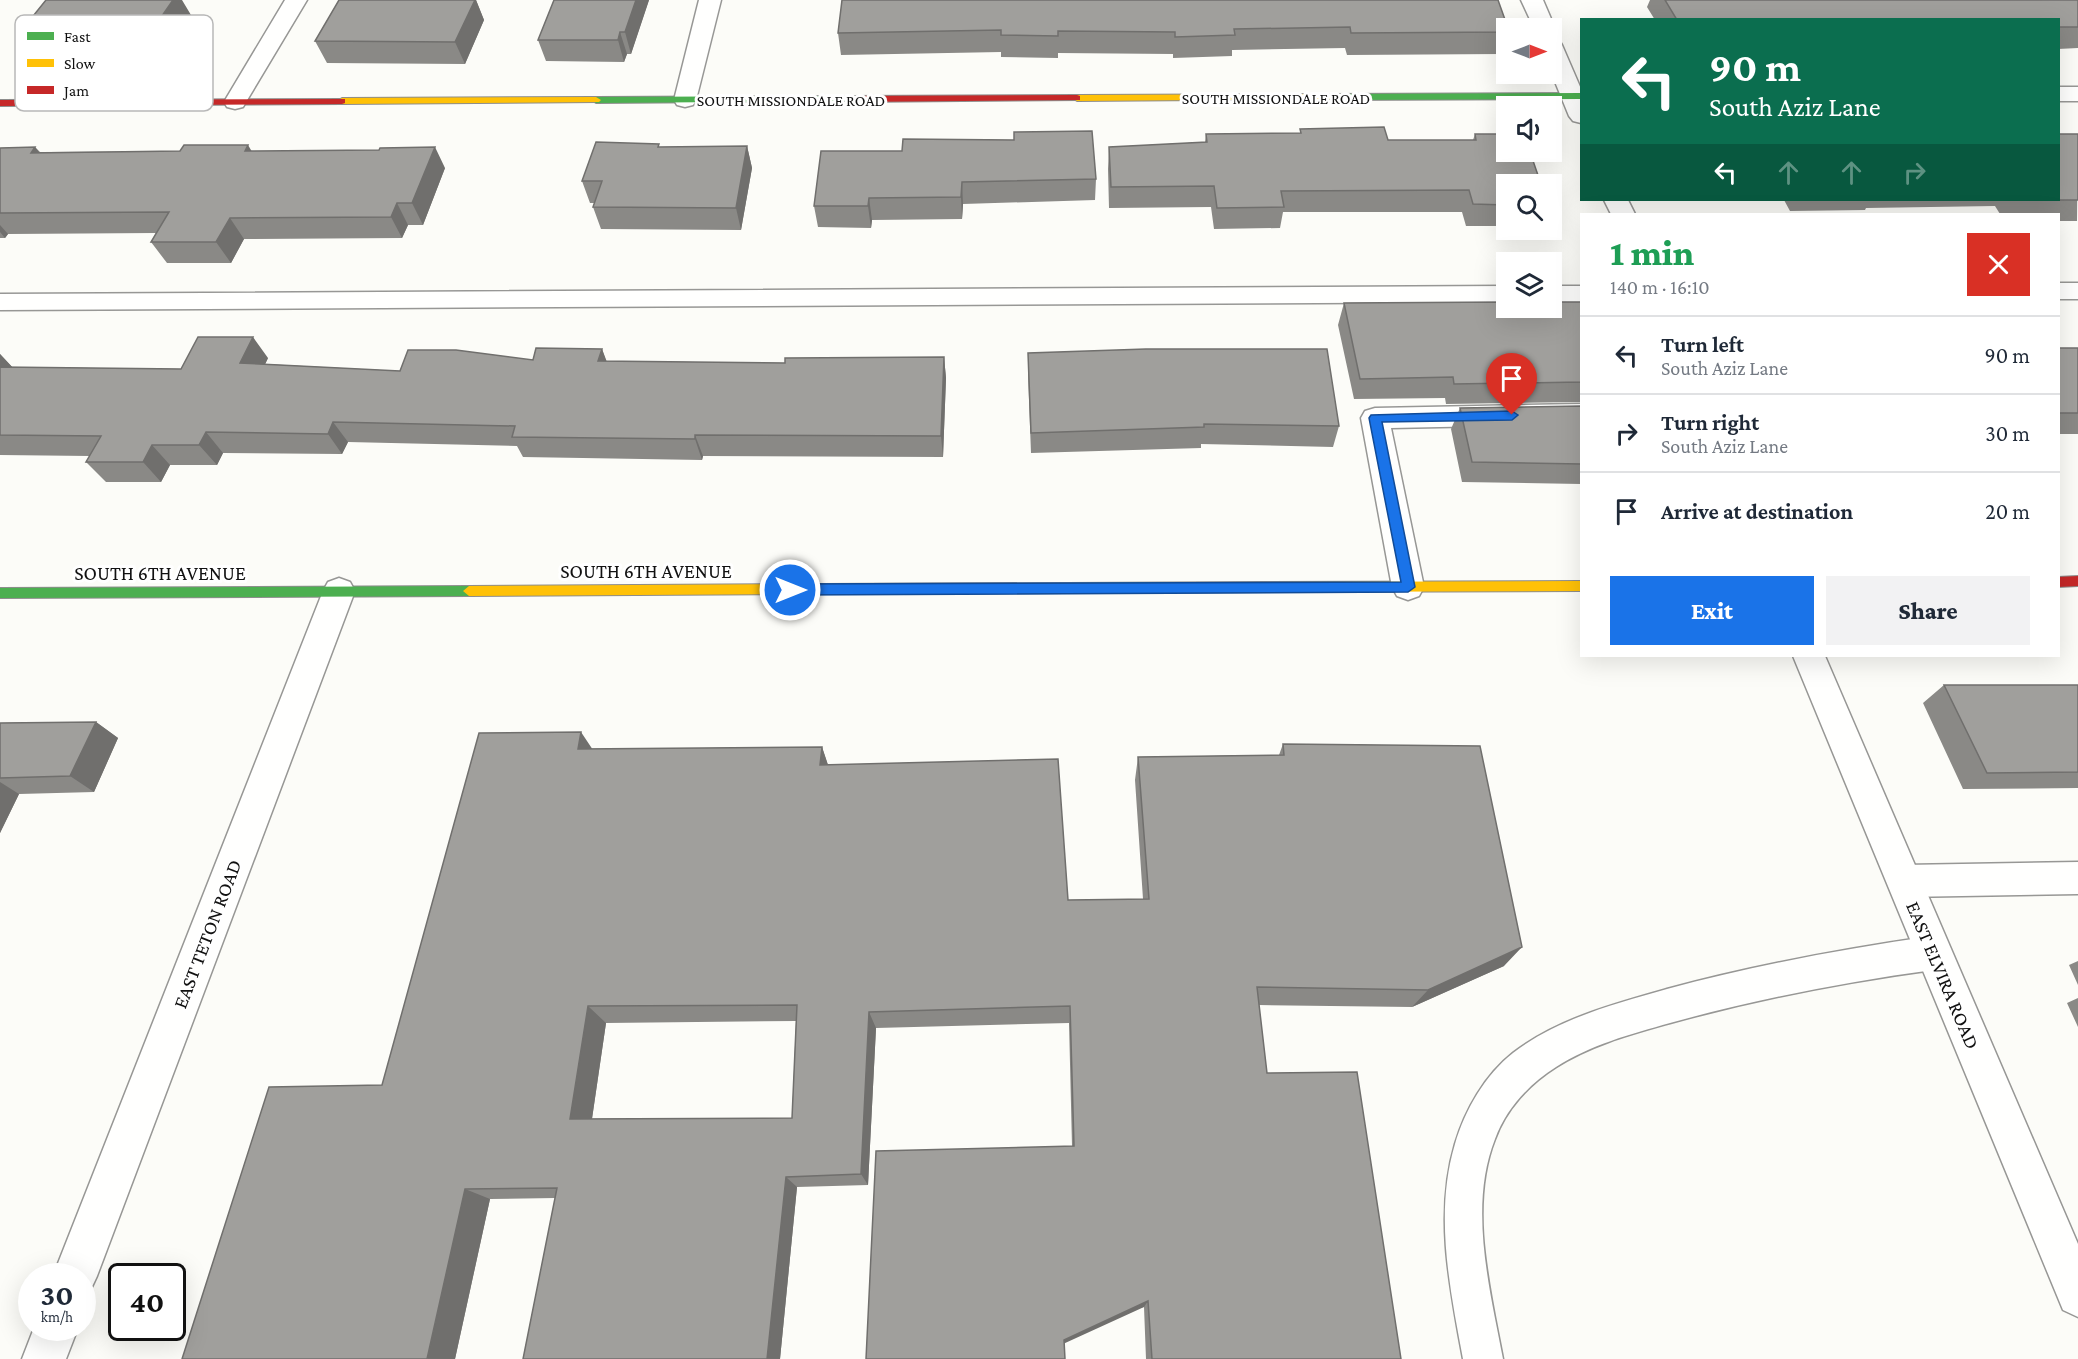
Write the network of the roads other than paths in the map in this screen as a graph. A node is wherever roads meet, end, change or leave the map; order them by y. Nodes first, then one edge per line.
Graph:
1 (296, 0) edge
2 (710, 0) edge
3 (1532, 0) edge
4 (1540, 18) edge
5 (1562, 69) edge
6 (2060, 94) edge
7 (2078, 94) edge
8 (685, 100) junction
9 (213, 102) edge
10 (235, 102) junction
11 (0, 103) edge
12 (15, 103) edge
13 (1578, 103) edge
14 (2060, 291) edge
15 (2078, 291) edge
16 (1496, 294) edge
17 (1562, 294) edge
18 (1580, 294) edge
19 (0, 302) edge
20 (1580, 414) edge
21 (2078, 581) edge
22 (2060, 582) edge
23 (1580, 586) edge
24 (1408, 587) junction
25 (339, 591) junction
26 (0, 593) edge
27 (1809, 657) edge
28 (2078, 878) edge
29 (1904, 881) junction
30 (1933, 953) junction
31 (2066, 1240) edge
32 (80, 1263) edge
33 (2078, 1295) edge
34 (51, 1341) edge
35 (44, 1359) edge
36 (1483, 1359) edge

1 - 10 street
2 - 8 street
3 - 4 street
5 - 13 street
6 - 7 street
8 - 10 street, SOUTH MISSIONDALE ROAD
8 - 13 street, SOUTH MISSIONDALE ROAD
9 - 10 street, SOUTH MISSIONDALE ROAD
11 - 12 street, SOUTH MISSIONDALE ROAD
14 - 15 lane
16 - 19 lane
17 - 18 lane
20 - 24 street
21 - 22 street
23 - 24 street, SOUTH 6TH AVENUE
24 - 25 street, SOUTH 6TH AVENUE
25 - 26 street, SOUTH 6TH AVENUE
25 - 32 street, EAST TETON ROAD
27 - 29 street, EAST ELVIRA ROAD
28 - 29 lane
29 - 30 street, EAST ELVIRA ROAD
30 - 31 street, EAST ELVIRA ROAD
30 - 36 lane
31 - 33 street, EAST ELVIRA ROAD
34 - 35 street

